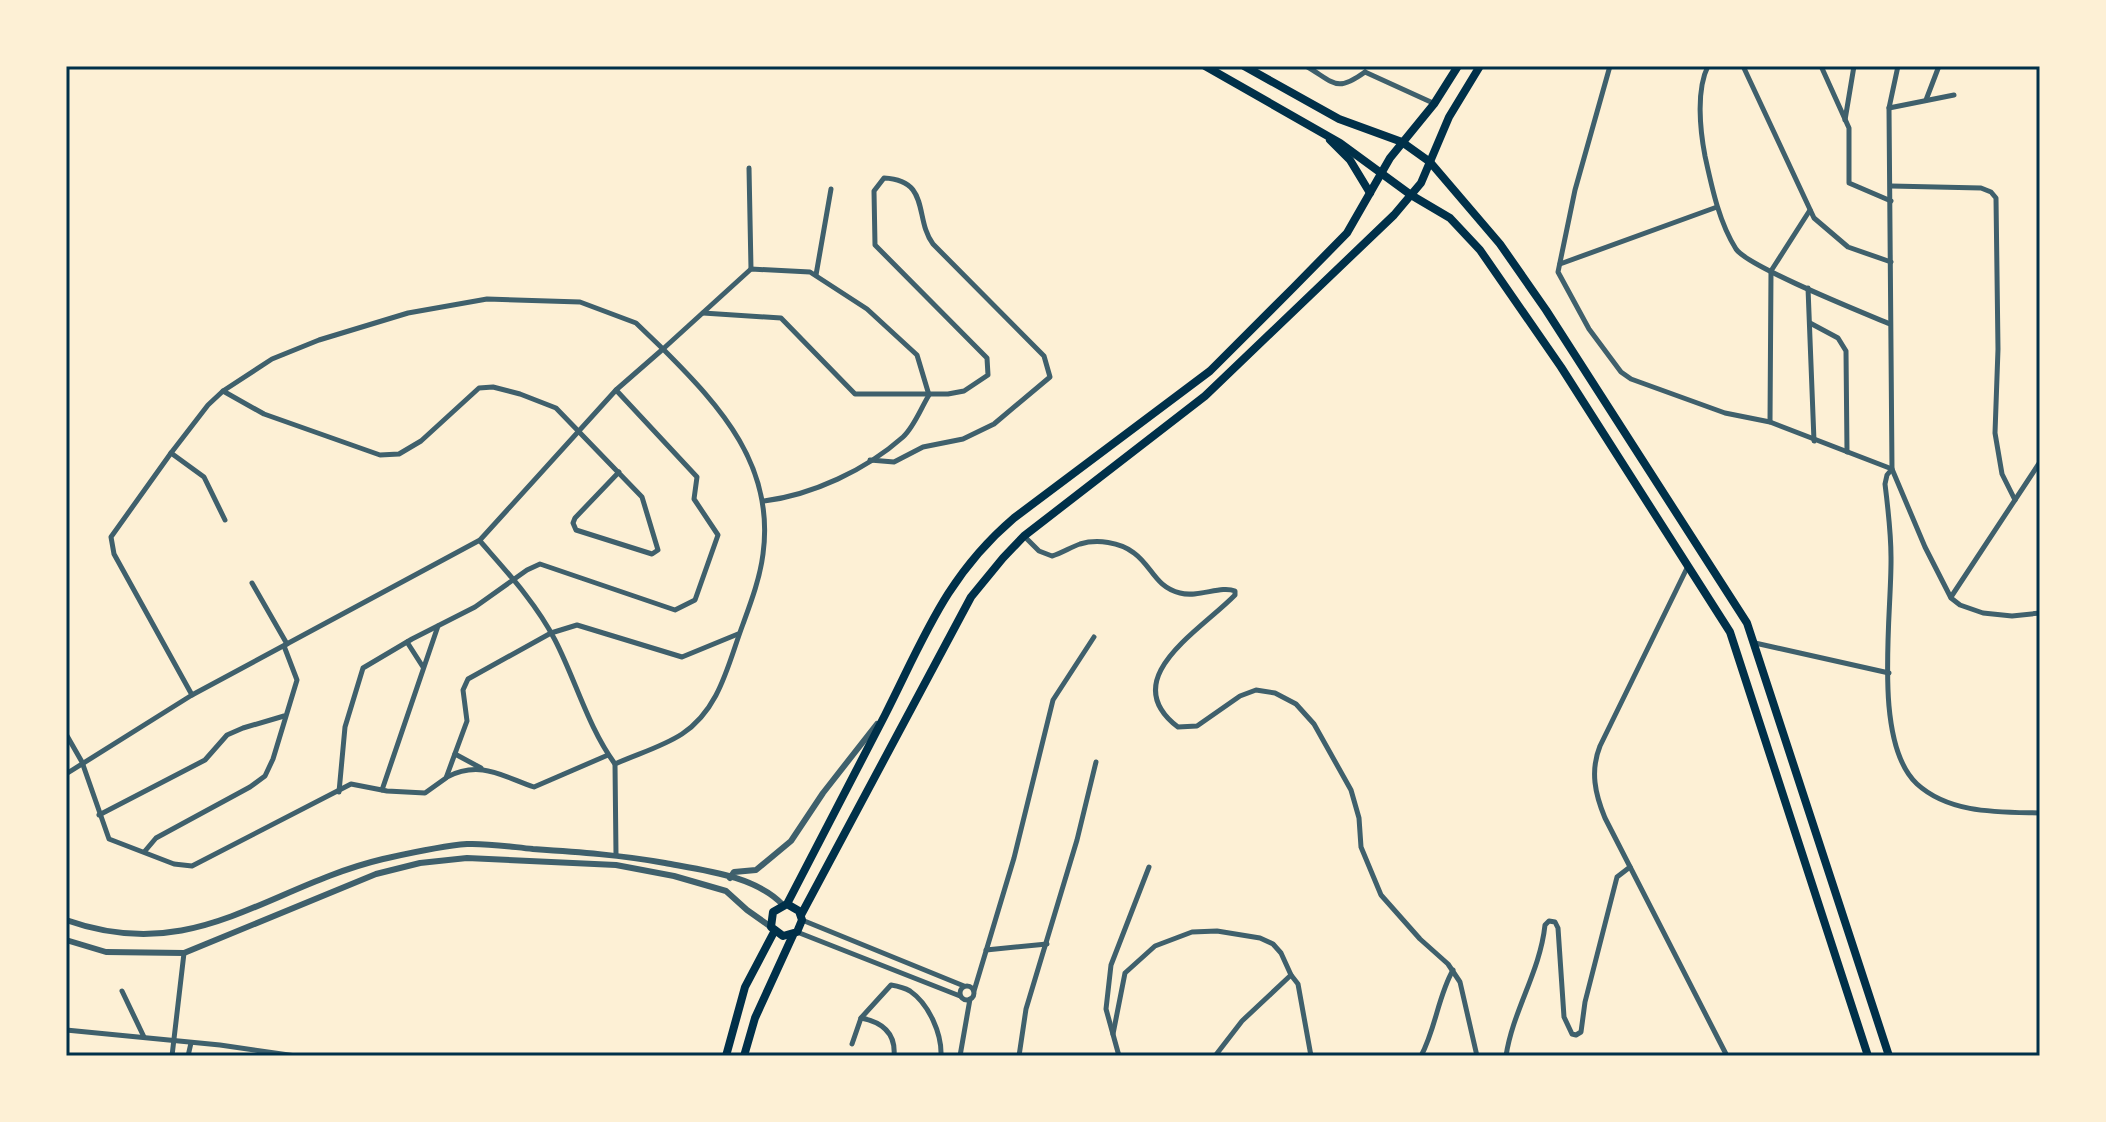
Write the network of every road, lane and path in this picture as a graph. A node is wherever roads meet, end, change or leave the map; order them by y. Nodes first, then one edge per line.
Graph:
1 (1205, 66) edge
2 (1244, 66) edge
3 (1306, 66) edge
4 (1458, 66) edge
5 (1480, 66) edge
6 (1610, 66) edge
7 (1708, 66) edge
8 (1743, 66) edge
9 (1821, 66) edge
10 (1854, 66) edge
11 (1898, 66) edge
12 (1939, 66) edge
13 (1367, 69) edge
14 (1954, 95) dead end
15 (1926, 100) junction
16 (1434, 104) junction
17 (1889, 108) junction
18 (1845, 120) junction
19 (1324, 134) junction
20 (1402, 142) junction
21 (1430, 162) junction
22 (749, 168) dead end
23 (1381, 173) junction
24 (1891, 186) junction
25 (831, 189) dead end
26 (1370, 194) junction
27 (1411, 195) junction
28 (1891, 201) junction
29 (1717, 207) junction
30 (1810, 210) junction
31 (1891, 262) junction
32 (1560, 264) junction
33 (751, 269) junction
34 (1771, 271) junction
35 (816, 275) junction
36 (1808, 288) junction
37 (702, 313) junction
38 (1809, 322) junction
39 (1891, 324) junction
40 (663, 349) junction
41 (616, 390) junction
42 (223, 391) junction
43 (929, 395) junction
44 (1770, 422) junction
45 (580, 430) junction
46 (1814, 441) junction
47 (1847, 452) junction
48 (171, 453) junction
49 (869, 460) junction
50 (2040, 462) edge
51 (1892, 469) junction
52 (619, 472) junction
53 (2015, 500) junction
54 (764, 501) junction
55 (225, 520) dead end
56 (1024, 536) junction
57 (480, 540) junction
58 (1688, 565) junction
59 (514, 580) junction
60 (252, 583) dead end
61 (1951, 598) junction
62 (2040, 613) edge
63 (438, 626) junction
64 (551, 633) junction
65 (739, 634) junction
66 (1094, 637) dead end
67 (407, 642) junction
68 (1755, 643) junction
69 (286, 645) junction
70 (424, 668) junction
71 (1889, 673) junction
72 (192, 695) junction
73 (885, 715) junction
74 (285, 716) junction
75 (66, 734) edge
76 (455, 754) junction
77 (608, 755) junction
78 (82, 762) junction
79 (1096, 762) dead end
80 (615, 764) junction
81 (482, 768) junction
82 (66, 774) edge
83 (446, 778) junction
84 (382, 790) junction
85 (339, 793) junction
86 (2040, 813) edge
87 (99, 815) junction
88 (145, 851) junction
89 (616, 855) junction
90 (616, 865) junction
91 (1149, 867) dead end
92 (1630, 867) junction
93 (730, 878) junction
94 (785, 904) junction
95 (802, 918) junction
96 (66, 920) edge
97 (773, 929) junction
98 (795, 933) junction
99 (66, 940) edge
100 (1047, 944) junction
101 (866, 946) junction
102 (986, 950) junction
103 (184, 953) junction
104 (862, 958) junction
105 (1453, 970) junction
106 (977, 975) junction
107 (1291, 975) junction
108 (966, 986) junction
109 (122, 991) dead end
110 (974, 991) junction
111 (965, 999) junction
112 (861, 1018) junction
113 (66, 1030) edge
114 (1113, 1034) junction
115 (144, 1038) junction
116 (175, 1041) junction
117 (191, 1043) junction
118 (852, 1044) dead end
119 (172, 1056) edge
120 (188, 1056) edge
121 (296, 1056) edge
122 (726, 1056) edge
123 (744, 1056) edge
124 (894, 1056) edge
125 (941, 1056) edge
126 (960, 1056) edge
127 (1019, 1056) edge
128 (1119, 1056) edge
129 (1215, 1056) edge
130 (1311, 1056) edge
131 (1421, 1056) edge
132 (1477, 1056) edge
133 (1506, 1056) edge
134 (1727, 1056) edge
135 (1868, 1056) edge
136 (1889, 1056) edge

1 - 19 main road
2 - 20 main road
3 - 13 street
4 - 16 main road
5 - 21 main road
6 - 32 street
7 - 29 street
8 - 30 street
9 - 18 street
10 - 18 street
11 - 17 street
12 - 15 street
13 - 16 street
14 - 15 street
15 - 17 street
16 - 20 main road
17 - 24 street
18 - 28 street
19 - 23 main road
19 - 26 main road
20 - 21 main road
20 - 23 main road
21 - 27 main road
21 - 68 main road
22 - 33 street
23 - 26 main road
23 - 27 main road
24 - 28 street
24 - 53 street
25 - 35 street
26 - 73 main road
27 - 56 main road
27 - 58 main road
28 - 31 street
29 - 32 street
29 - 34 street
30 - 31 street
30 - 34 street
31 - 39 street
32 - 44 street
33 - 35 street
33 - 37 street
34 - 36 street
34 - 44 street
35 - 43 street
36 - 38 street
36 - 39 street
37 - 40 street
37 - 43 street
38 - 46 street
38 - 47 street
39 - 51 street
40 - 41 street
40 - 42 street
40 - 54 street
41 - 45 street
41 - 59 street
42 - 45 street
42 - 48 street
43 - 49 street
43 - 49 street
44 - 46 street
45 - 52 street
45 - 57 street
46 - 47 street
47 - 51 street
48 - 55 street
48 - 72 street
49 - 54 street
50 - 53 street
51 - 61 street
51 - 71 street
52 - 52 street
53 - 61 street
54 - 65 street
56 - 95 main road
56 - 105 street
57 - 59 street
57 - 69 street
58 - 92 street
58 - 135 main road
59 - 63 street
59 - 64 street
60 - 69 street
61 - 62 street
63 - 67 street
63 - 70 street
64 - 65 street
64 - 76 street
64 - 77 street
65 - 80 street
66 - 102 street
67 - 70 street
67 - 85 street
68 - 71 street
68 - 136 main road
69 - 72 street
69 - 74 street
70 - 84 street
71 - 86 street
72 - 78 street
73 - 93 street
73 - 94 main road
74 - 87 street
74 - 88 street
75 - 78 street
76 - 81 street
76 - 83 street
77 - 80 street
77 - 81 street
78 - 82 street
78 - 87 street
79 - 100 street
80 - 89 street
81 - 83 street
83 - 84 street
84 - 85 street
85 - 88 street
87 - 88 street
89 - 90 street
89 - 93 street
89 - 96 street
90 - 97 street
90 - 103 street
91 - 114 street
92 - 133 street
92 - 134 street
93 - 94 street
94 - 95 main road
94 - 97 main road
95 - 98 main road
95 - 101 street
97 - 98 main road
97 - 122 main road
98 - 104 street
98 - 123 main road
99 - 103 street
100 - 102 street
100 - 127 street
101 - 104 street
101 - 108 street
102 - 106 street
103 - 116 street
104 - 111 street
105 - 131 street
105 - 132 street
106 - 108 street
106 - 110 street
107 - 114 street
107 - 129 street
107 - 130 street
108 - 110 street
108 - 111 street
109 - 115 street
110 - 111 street
111 - 126 street
112 - 118 street
112 - 124 street
112 - 125 street
113 - 115 street
114 - 128 street
115 - 116 street
116 - 117 street
116 - 119 street
117 - 120 street
117 - 121 street

